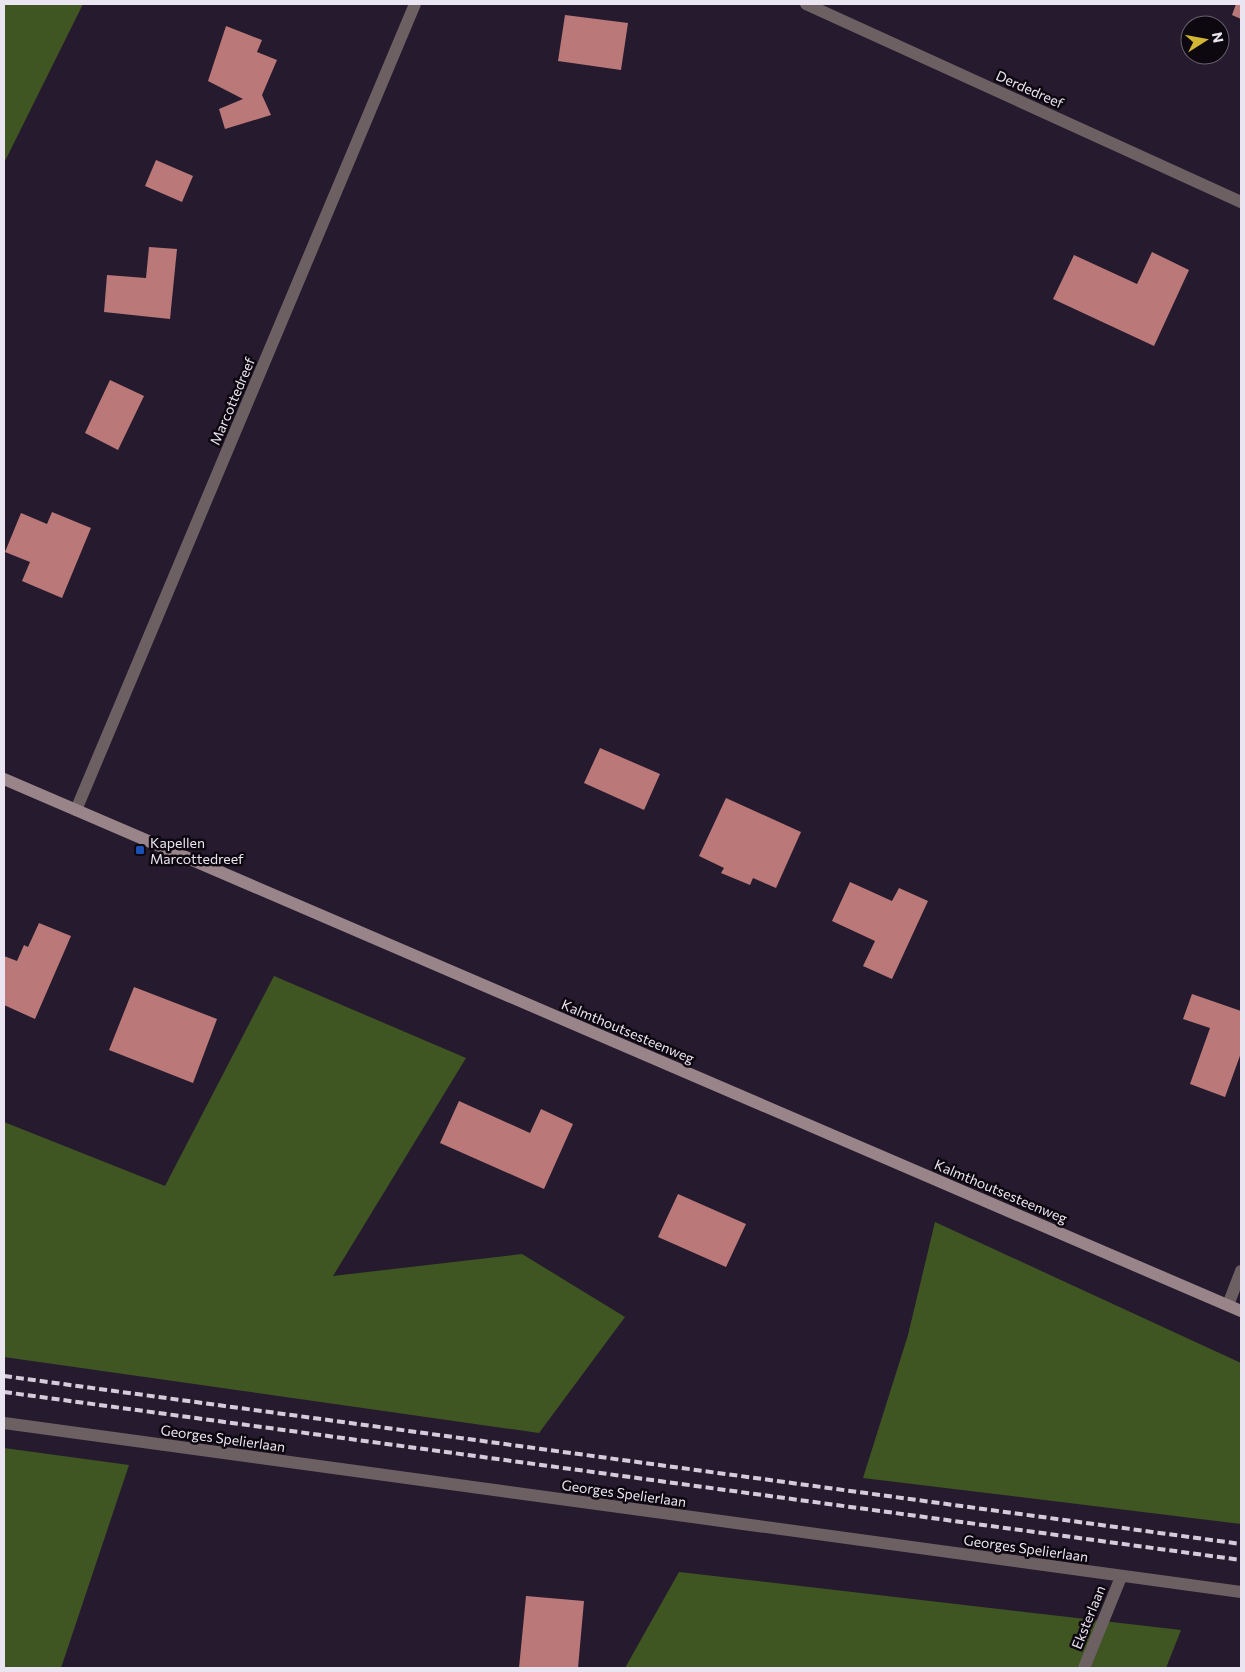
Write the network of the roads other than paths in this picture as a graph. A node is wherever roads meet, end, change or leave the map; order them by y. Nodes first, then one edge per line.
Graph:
1 (415, 4) edge
2 (806, 4) edge
3 (1241, 202) edge
4 (4, 779) edge
5 (76, 810) junction
6 (1241, 1272) edge
7 (1228, 1305) junction
8 (1241, 1311) edge
9 (4, 1423) edge
10 (1121, 1577) junction
11 (1241, 1592) edge
12 (1084, 1668) edge

1 - 5 street, Marcottedreef
2 - 3 street, Derdedreef
4 - 5 main road, Kalmthoutsesteenweg
5 - 7 main road, Kalmthoutsesteenweg
6 - 7 street
7 - 8 main road, Kalmthoutsesteenweg
9 - 10 street, Georges Spelierlaan
10 - 11 street, Georges Spelierlaan
10 - 12 street, Eksterlaan

